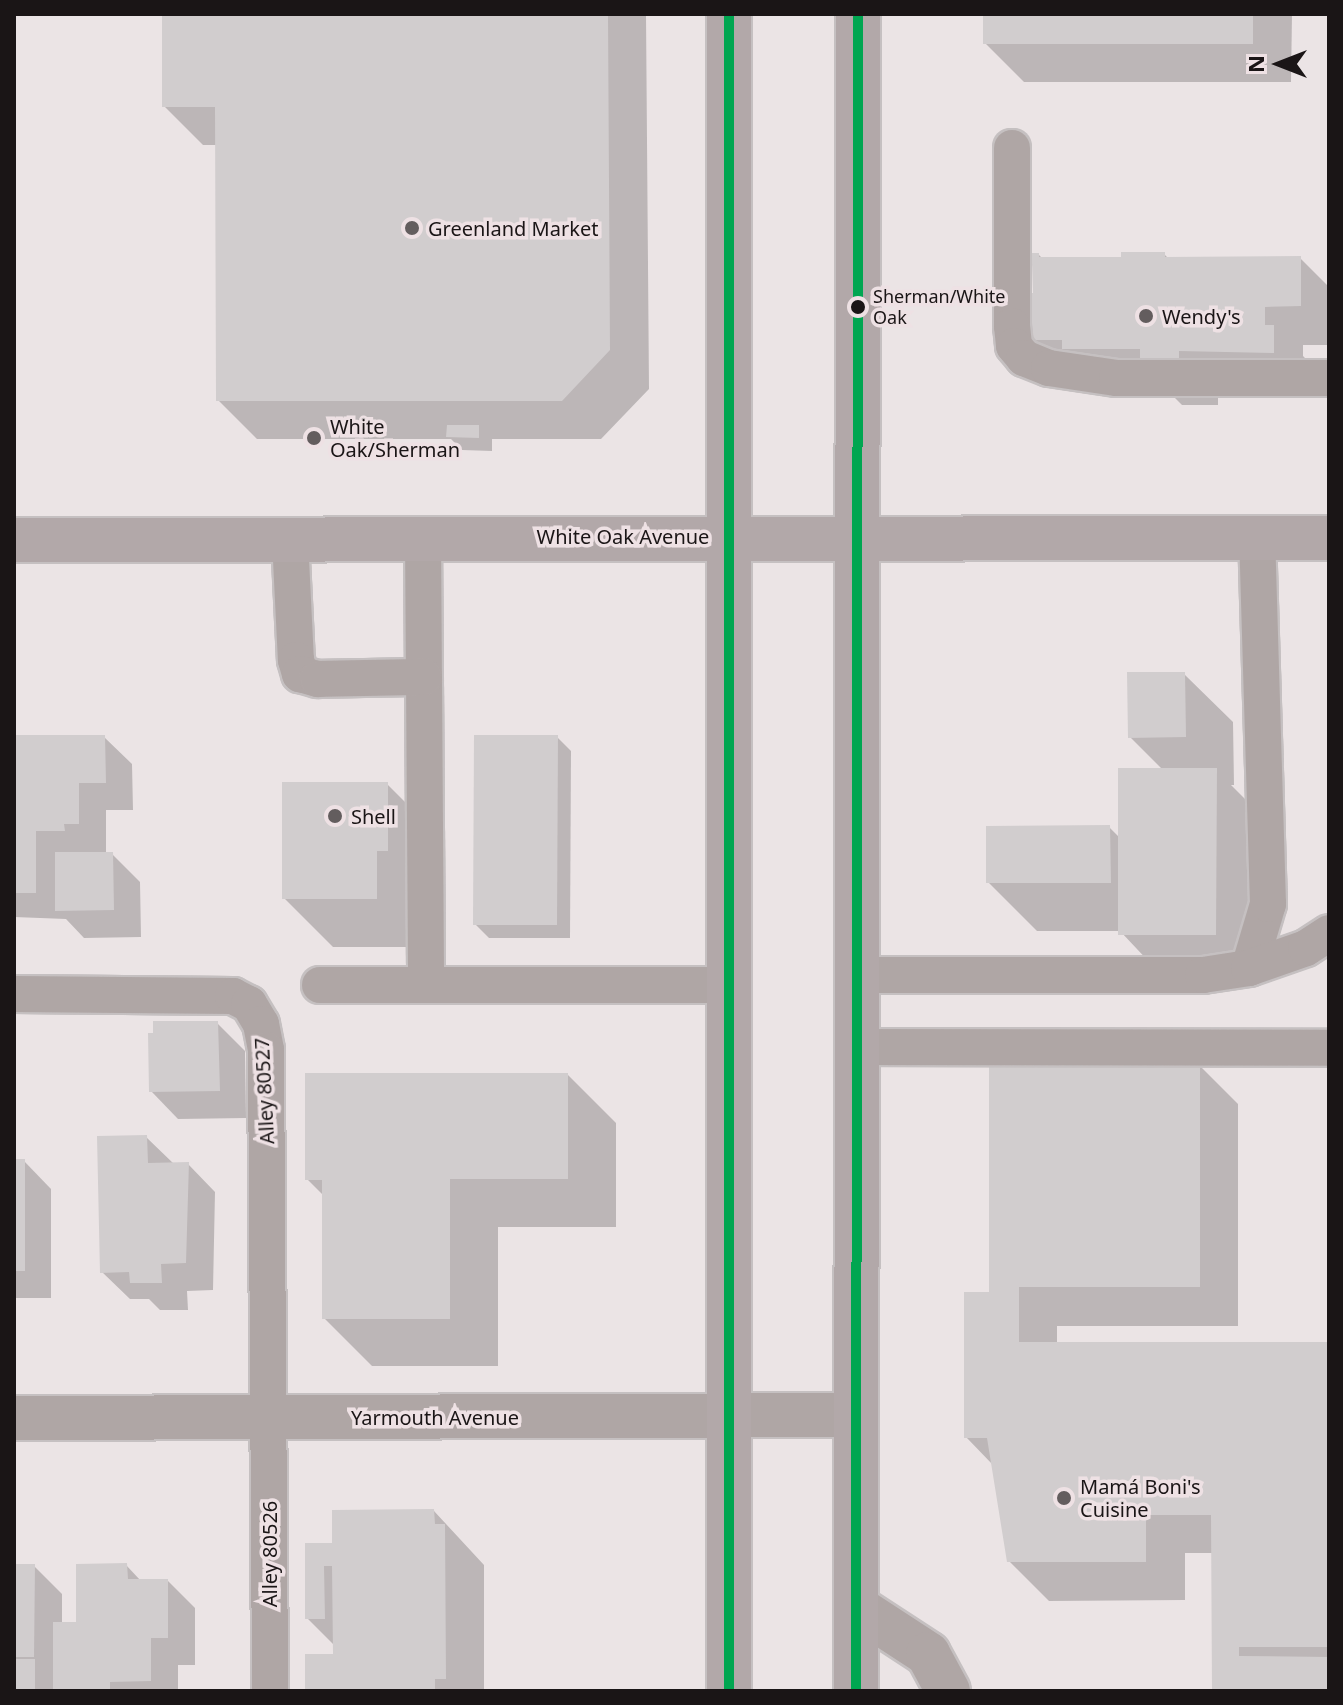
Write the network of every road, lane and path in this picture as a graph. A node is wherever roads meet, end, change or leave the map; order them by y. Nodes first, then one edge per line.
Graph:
1 (729, 14) edge
2 (858, 14) edge
3 (1012, 148) dead end
4 (1329, 378) edge
5 (732, 536) junction
6 (1257, 536) junction
7 (858, 537) junction
8 (423, 538) junction
9 (1329, 538) edge
10 (290, 539) junction
11 (14, 540) edge
12 (424, 677) junction
13 (1329, 933) edge
14 (1249, 968) junction
15 (858, 975) junction
16 (320, 985) dead end
17 (426, 985) junction
18 (729, 985) junction
19 (14, 994) edge
20 (858, 1047) junction
21 (1329, 1048) edge
22 (728, 1415) junction
23 (856, 1415) junction
24 (268, 1417) junction
25 (14, 1418) edge
26 (856, 1607) junction
27 (270, 1691) edge
28 (729, 1691) edge
29 (856, 1691) edge
30 (948, 1691) edge

1 - 5 main road
2 - 7 main road
3 - 4 lane
5 - 7 main road, White Oak Avenue
5 - 8 main road, White Oak Avenue
5 - 18 main road
6 - 7 main road, White Oak Avenue
6 - 9 main road, White Oak Avenue
6 - 14 lane
7 - 15 main road
8 - 10 main road, White Oak Avenue
8 - 12 lane
10 - 11 main road, White Oak Avenue
10 - 12 lane
12 - 17 lane
13 - 14 lane
14 - 15 lane
15 - 20 main road
16 - 17 lane
17 - 18 lane
18 - 22 main road
19 - 24 lane, Alley 80527
20 - 21 lane
20 - 23 main road
22 - 23 street, Yarmouth Avenue
22 - 24 street, Yarmouth Avenue
22 - 28 main road
23 - 26 main road
24 - 25 street, Yarmouth Avenue
24 - 27 lane, Alley 80526
26 - 29 main road
26 - 30 street

